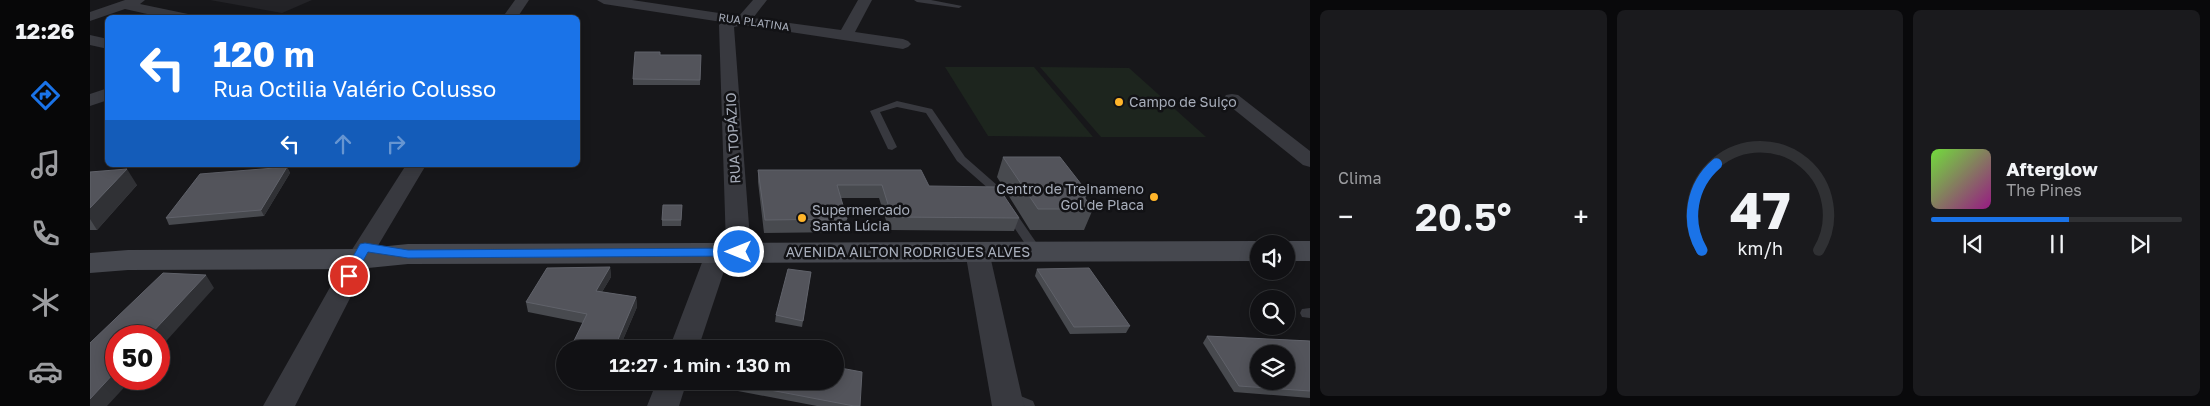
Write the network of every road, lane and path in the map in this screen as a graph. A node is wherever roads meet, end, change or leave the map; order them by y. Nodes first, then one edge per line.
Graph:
1 (139, 0) edge
2 (522, 0) edge
3 (604, 0) edge
4 (760, 0) edge
5 (865, 0) edge
6 (917, 0) edge
7 (90, 5) edge
8 (959, 6) dead end
9 (118, 7) junction
10 (169, 15) edge
11 (512, 15) edge
12 (90, 17) edge
13 (732, 21) junction
14 (846, 35) junction
15 (90, 40) edge
16 (105, 43) edge
17 (903, 44) dead end
18 (105, 94) edge
19 (1232, 99) dead end
20 (90, 101) edge
21 (892, 147) dead end
22 (1310, 160) edge
23 (415, 167) edge
24 (977, 251) junction
25 (1036, 251) junction
26 (1250, 251) edge
27 (1295, 251) edge
28 (1310, 251) edge
29 (90, 252) edge
30 (728, 252) junction
31 (361, 253) junction
32 (90, 263) edge
33 (687, 340) edge
34 (669, 390) edge
35 (1014, 403) edge
36 (279, 406) edge
37 (663, 406) edge

1 - 9 street
2 - 11 street
3 - 13 street, RUA PLATINA
4 - 13 street
5 - 14 street
6 - 8 lane
7 - 9 street
9 - 10 street
9 - 12 street
13 - 14 street, RUA PLATINA
13 - 30 street, RUA TOPÁZIO
14 - 17 street, RUA PLATINA
15 - 16 street
18 - 20 street
19 - 22 street
21 - 25 lane
23 - 31 street
24 - 25 main road, AVENIDA AILTON RODRIGUES ALVES
24 - 30 main road, AVENIDA AILTON RODRIGUES ALVES
24 - 35 street
25 - 26 main road, AVENIDA AILTON RODRIGUES ALVES
27 - 28 main road
29 - 31 main road, AVENIDA AILTON RODRIGUES ALVES
30 - 31 main road, AVENIDA AILTON RODRIGUES ALVES
30 - 33 street
31 - 32 main road, AVENIDA AILTON RODRIGUES ALVES
31 - 36 street
34 - 37 street

